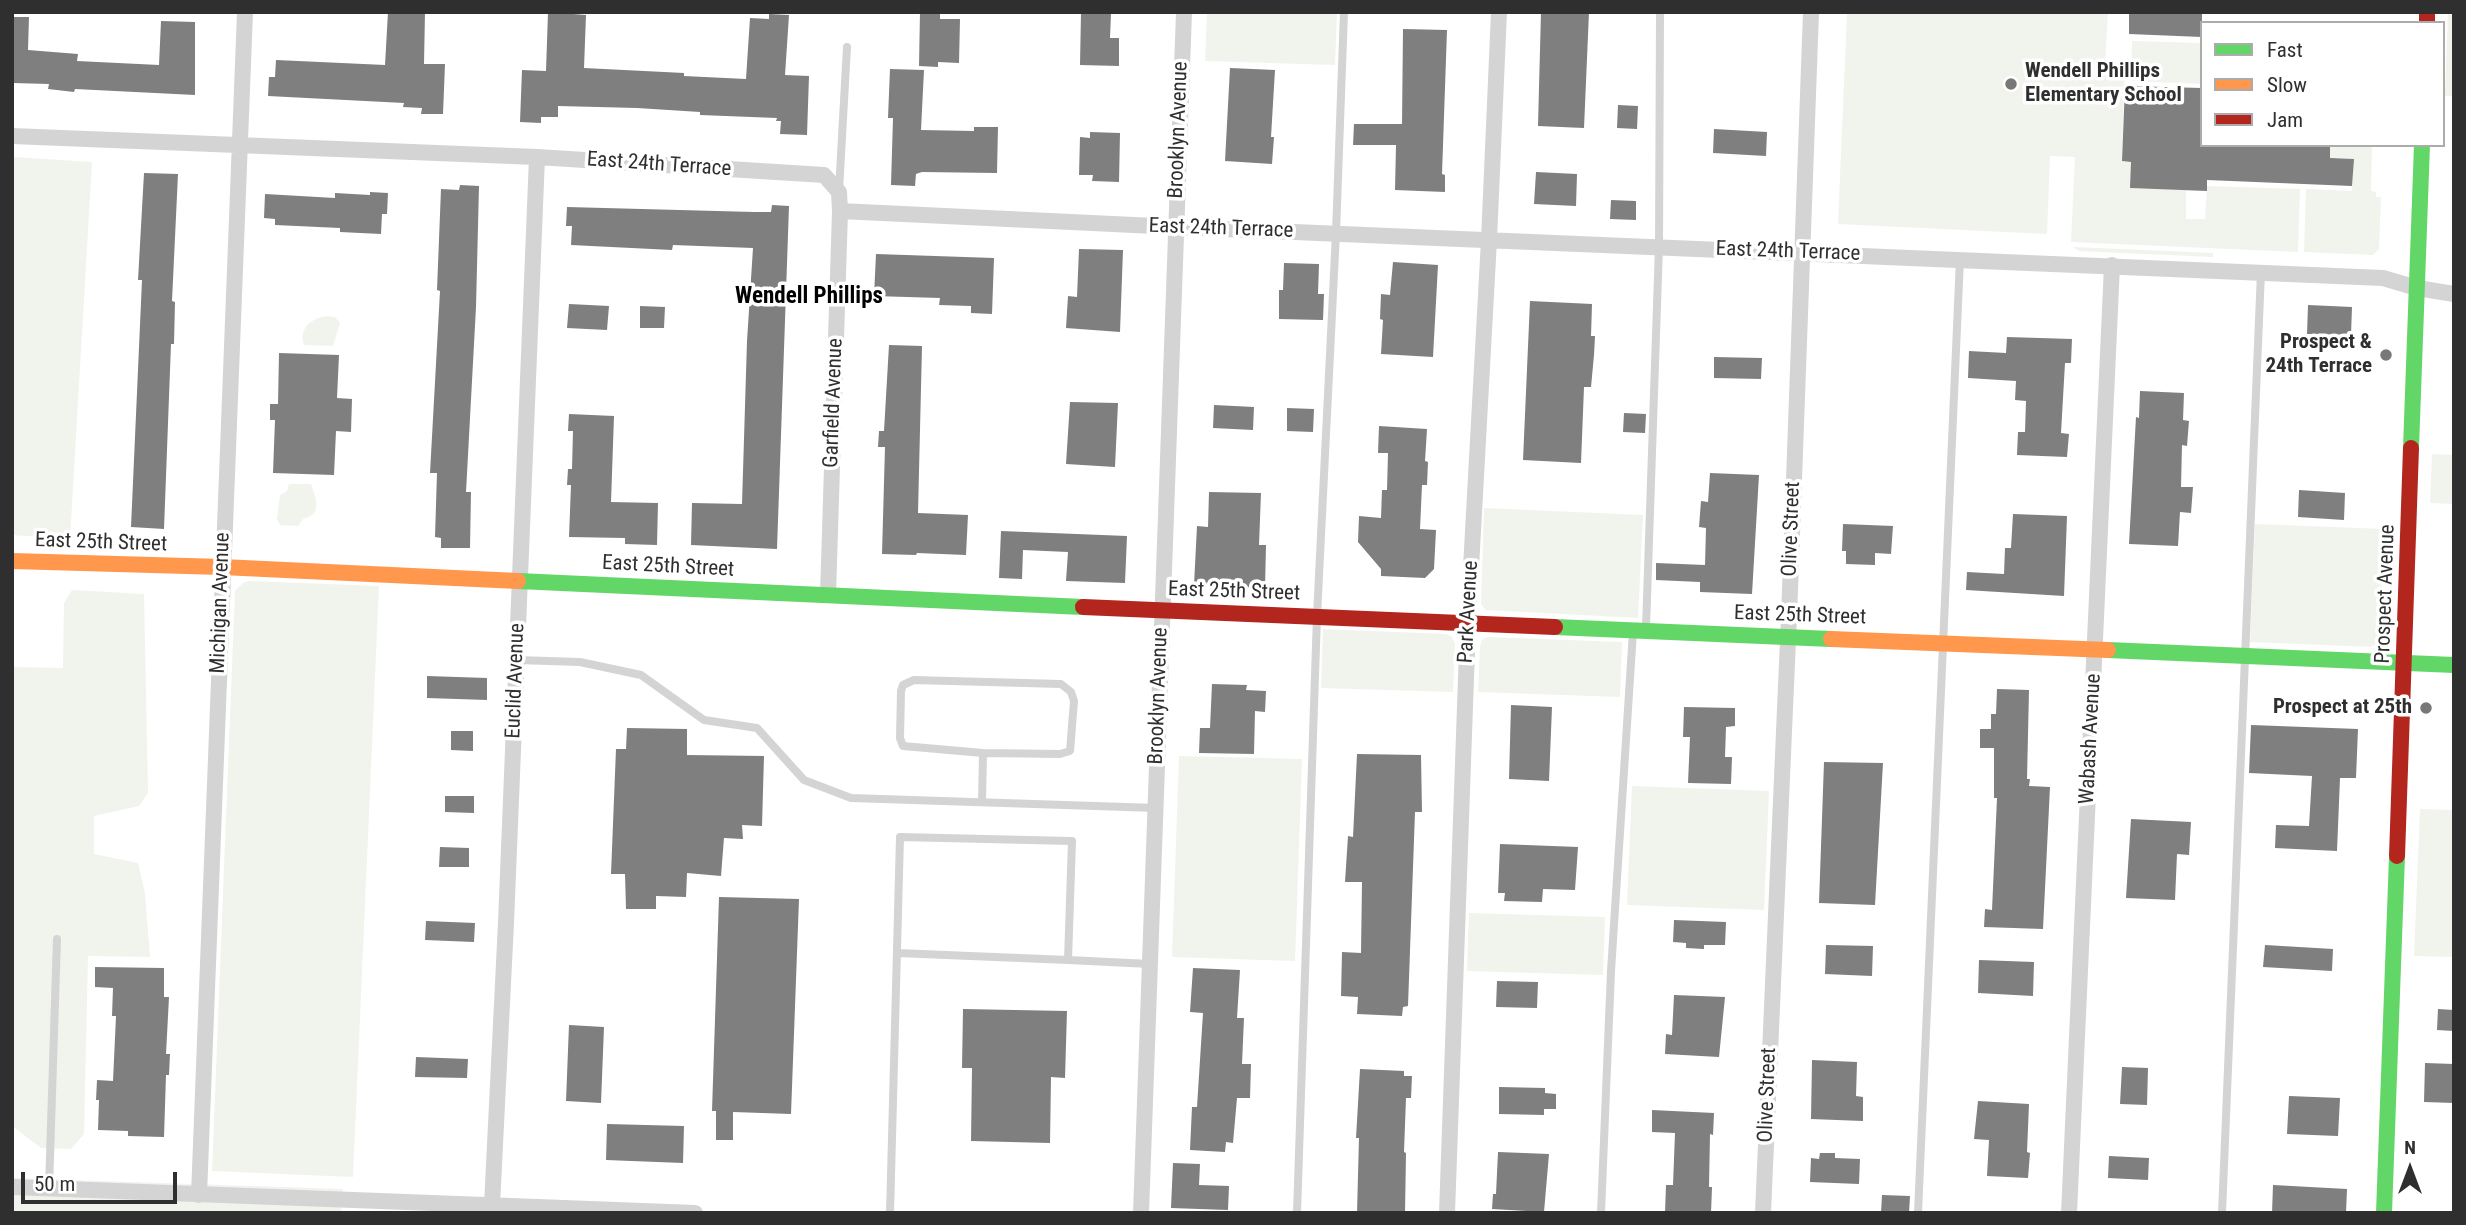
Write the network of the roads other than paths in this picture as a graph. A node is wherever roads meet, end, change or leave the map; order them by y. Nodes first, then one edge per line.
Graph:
1 (245, 12) edge
2 (1184, 12) edge
3 (1344, 12) edge
4 (1499, 12) edge
5 (1660, 12) edge
6 (1811, 12) edge
7 (847, 47) dead end
8 (12, 135) edge
9 (240, 145) junction
10 (2422, 147) edge
11 (537, 157) junction
12 (839, 192) junction
13 (840, 211) junction
14 (1176, 227) junction
15 (1336, 233) junction
16 (1489, 240) junction
17 (1659, 247) junction
18 (1802, 253) junction
19 (1960, 260) junction
20 (2112, 265) junction
21 (2261, 272) junction
22 (2417, 288) junction
23 (2454, 294) edge
24 (12, 561) edge
25 (222, 567) junction
26 (520, 581) junction
27 (828, 596) junction
28 (1162, 610) junction
29 (1317, 616) junction
30 (1468, 622) junction
31 (1640, 631) junction
32 (1788, 636) junction
33 (1943, 643) junction
34 (2095, 650) junction
35 (2244, 657) junction
36 (517, 660) junction
37 (2404, 663) junction
38 (2454, 665) edge
39 (984, 753) junction
40 (982, 802) junction
41 (1156, 808) junction
42 (57, 939) dead end
43 (897, 953) junction
44 (1068, 960) junction
45 (1150, 964) junction
46 (12, 1186) edge
47 (49, 1188) junction
48 (199, 1195) junction
49 (492, 1205) junction
50 (516, 1209) edge
51 (668, 1212) edge
52 (695, 1213) edge
53 (890, 1213) edge
54 (1141, 1213) edge
55 (1297, 1213) edge
56 (1447, 1213) edge
57 (1601, 1213) edge
58 (1763, 1213) edge
59 (1918, 1213) edge
60 (2069, 1213) edge
61 (2222, 1213) edge
62 (2384, 1213) edge

1 - 9 street, Michigan Avenue
2 - 14 street, Brooklyn Avenue
3 - 15 lane
4 - 16 street, Park Avenue
5 - 17 lane
6 - 18 street, Olive Street
7 - 12 lane
8 - 9 street, East 24th Terrace
9 - 11 street, East 24th Terrace
9 - 25 street, Michigan Avenue
10 - 22 street, Prospect Avenue
11 - 12 street, East 24th Terrace
11 - 26 street, Euclid Avenue
12 - 13 street
13 - 14 street, East 24th Terrace
13 - 27 street, Garfield Avenue
14 - 15 street, East 24th Terrace
14 - 28 street, Brooklyn Avenue
15 - 16 street, East 24th Terrace
15 - 29 lane
16 - 17 street, East 24th Terrace
16 - 30 street, Park Avenue
17 - 18 street, East 24th Terrace
17 - 31 lane
18 - 19 street, East 24th Terrace
18 - 32 street, Olive Street
19 - 20 street, East 24th Terrace
19 - 33 lane
20 - 21 street, East 24th Terrace
20 - 34 street, Wabash Avenue
21 - 22 street, East 24th Terrace
21 - 35 lane
22 - 23 street, East 24th Terrace
22 - 37 street, Prospect Avenue
24 - 25 street, East 25th Street
25 - 26 street, East 25th Street
25 - 48 street, Michigan Avenue
26 - 27 street, East 25th Street
26 - 36 street, Euclid Avenue
27 - 28 street, East 25th Street
28 - 29 street, East 25th Street
28 - 41 street, Brooklyn Avenue
29 - 30 street, East 25th Street
29 - 55 lane
30 - 31 street, East 25th Street
30 - 56 street, Park Avenue
31 - 32 street, East 25th Street
31 - 57 lane
32 - 33 street, East 25th Street
32 - 58 street, Olive Street
33 - 34 street, East 25th Street
33 - 59 lane
34 - 35 street, East 25th Street
34 - 60 street, Wabash Avenue
35 - 37 street, East 25th Street
35 - 61 lane
36 - 40 lane
36 - 49 street, Euclid Avenue
37 - 38 street, East 25th Street
37 - 62 street, Prospect Avenue
39 - 39 lane
39 - 40 lane
40 - 41 lane
41 - 45 street, Brooklyn Avenue
42 - 47 lane
43 - 44 lane
43 - 44 lane
43 - 53 lane
44 - 45 lane
45 - 54 street, Brooklyn Avenue
46 - 47 street
47 - 48 street
48 - 49 street
49 - 50 street
50 - 51 street
51 - 52 street

